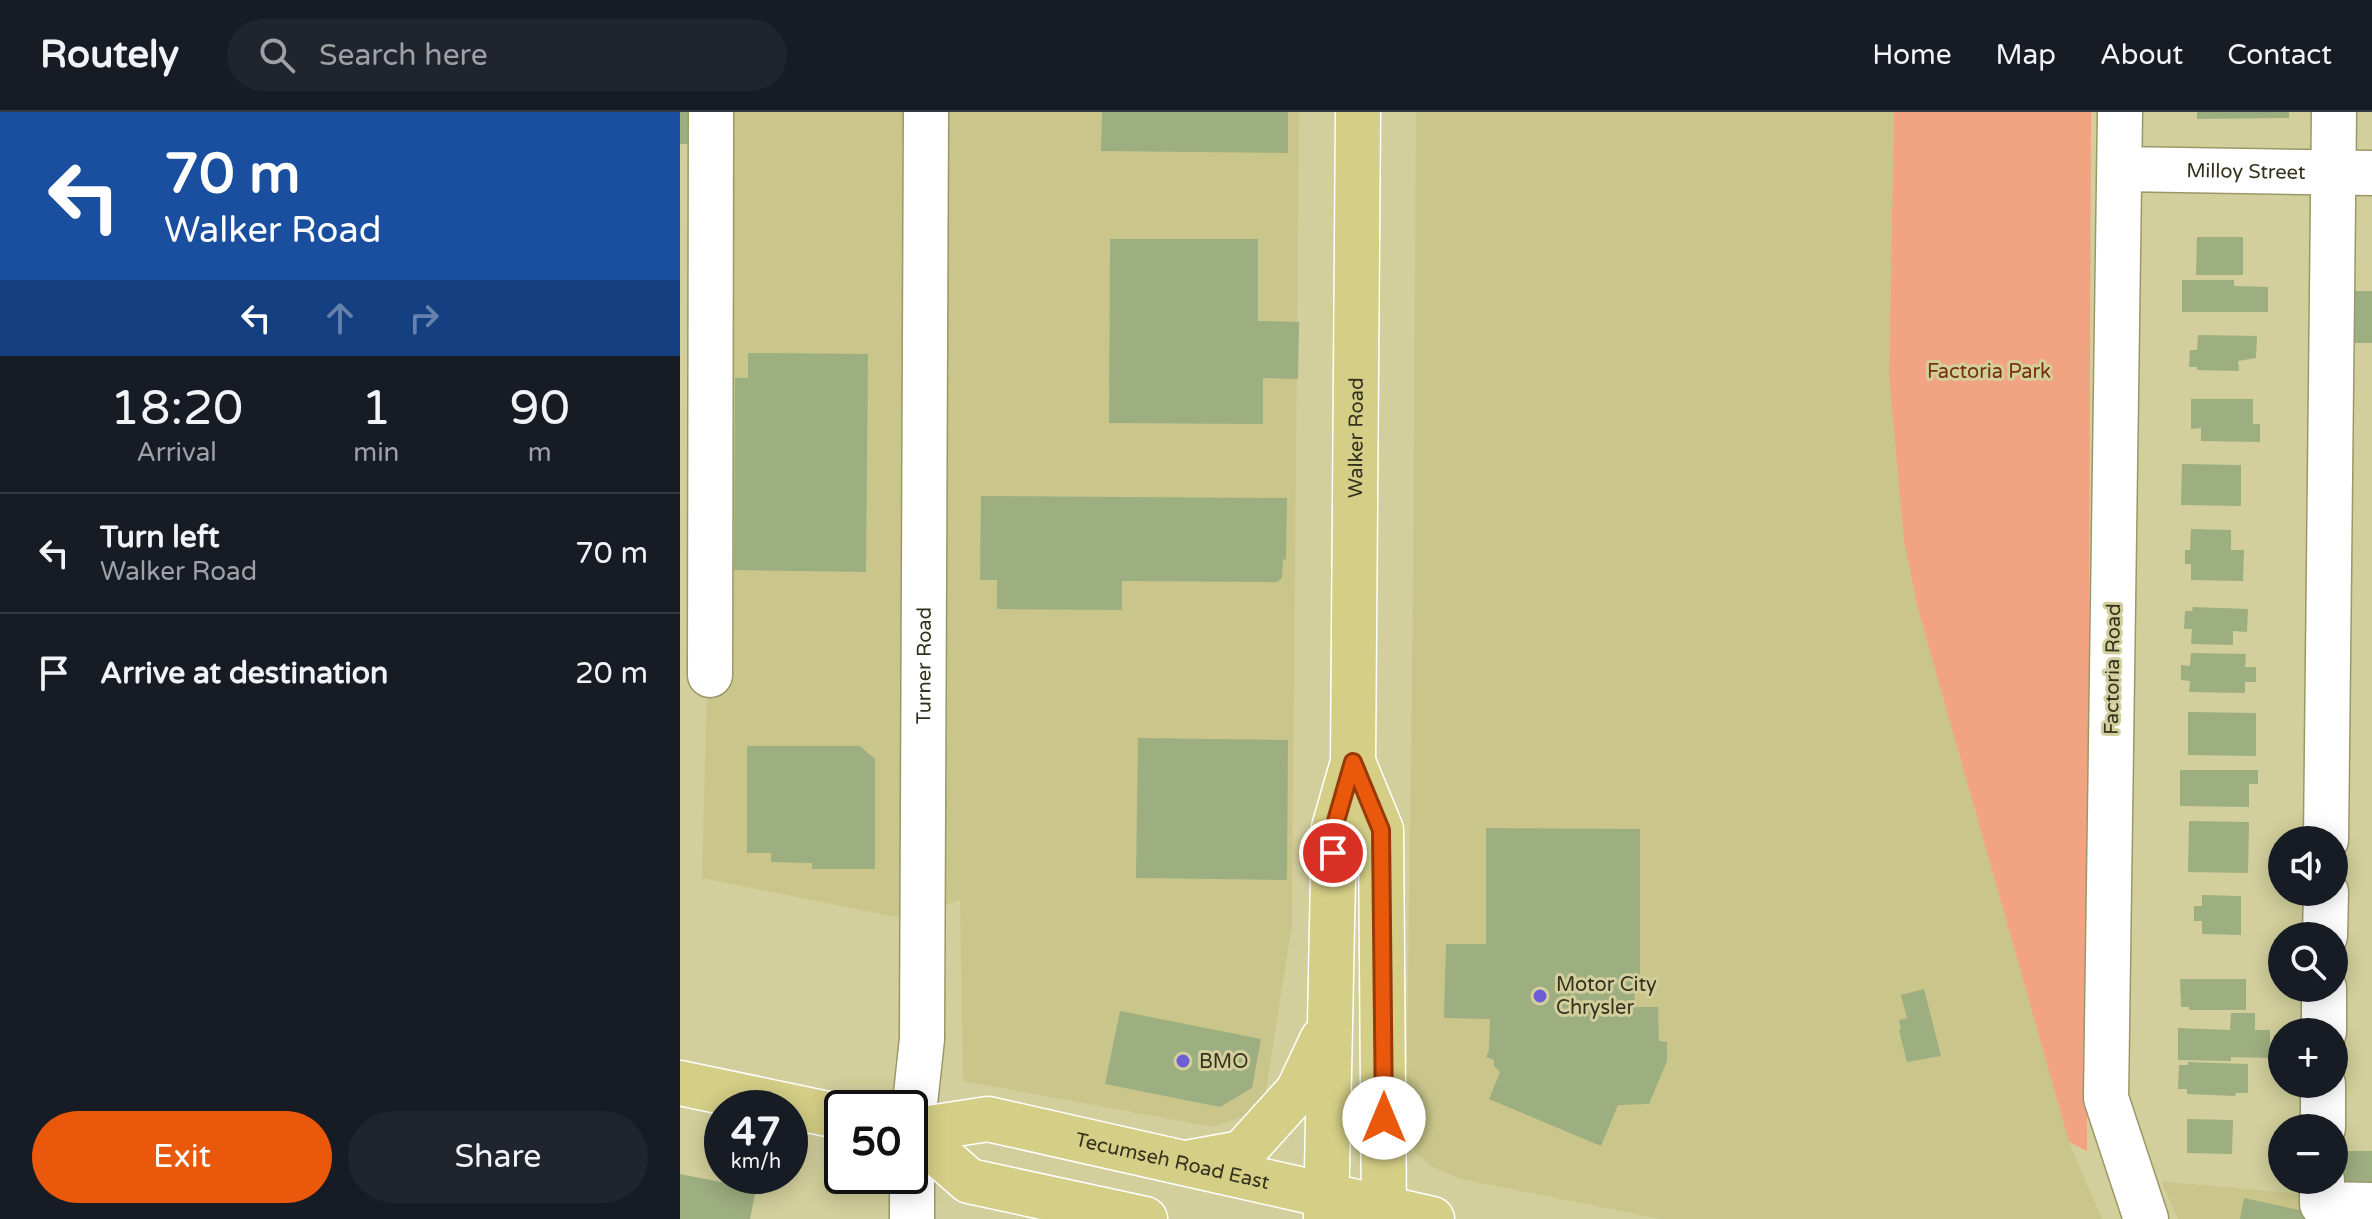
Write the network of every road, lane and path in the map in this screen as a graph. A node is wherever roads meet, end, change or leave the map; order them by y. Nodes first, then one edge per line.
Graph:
1 (711, 112) edge
2 (926, 112) edge
3 (1358, 112) edge
4 (2120, 112) edge
5 (2334, 112) edge
6 (2120, 169) junction
7 (2353, 172) edge
8 (710, 675) dead end
9 (1353, 762) junction
10 (2327, 826) edge
11 (1328, 1026) junction
12 (680, 1083) edge
13 (916, 1090) edge
14 (824, 1113) edge
15 (928, 1128) edge
16 (928, 1146) edge
17 (1185, 1163) junction
18 (912, 1194) edge
19 (2322, 1194) edge
20 (2372, 1205) edge
21 (1326, 1207) edge
22 (1384, 1214) edge
23 (912, 1219) edge
24 (1145, 1219) edge
25 (1432, 1219) edge
26 (2146, 1219) edge

1 - 8 street
2 - 13 street, Turner Road
3 - 9 main road, Walker Road
4 - 6 street, Factoria Road
5 - 7 street
6 - 7 street, Milloy Street
6 - 26 street, Factoria Road
7 - 10 street
9 - 11 main road, Walker Road
9 - 22 main road, Walker Road
11 - 17 main road
11 - 21 main road, Walker Road
12 - 14 main road
15 - 17 main road, Tecumseh Road East
16 - 24 main road
17 - 21 main road, Tecumseh Road East
18 - 23 street, Turner Road
19 - 20 street
21 - 22 main road, Tecumseh Road East
22 - 25 main road, Tecumseh Road East

